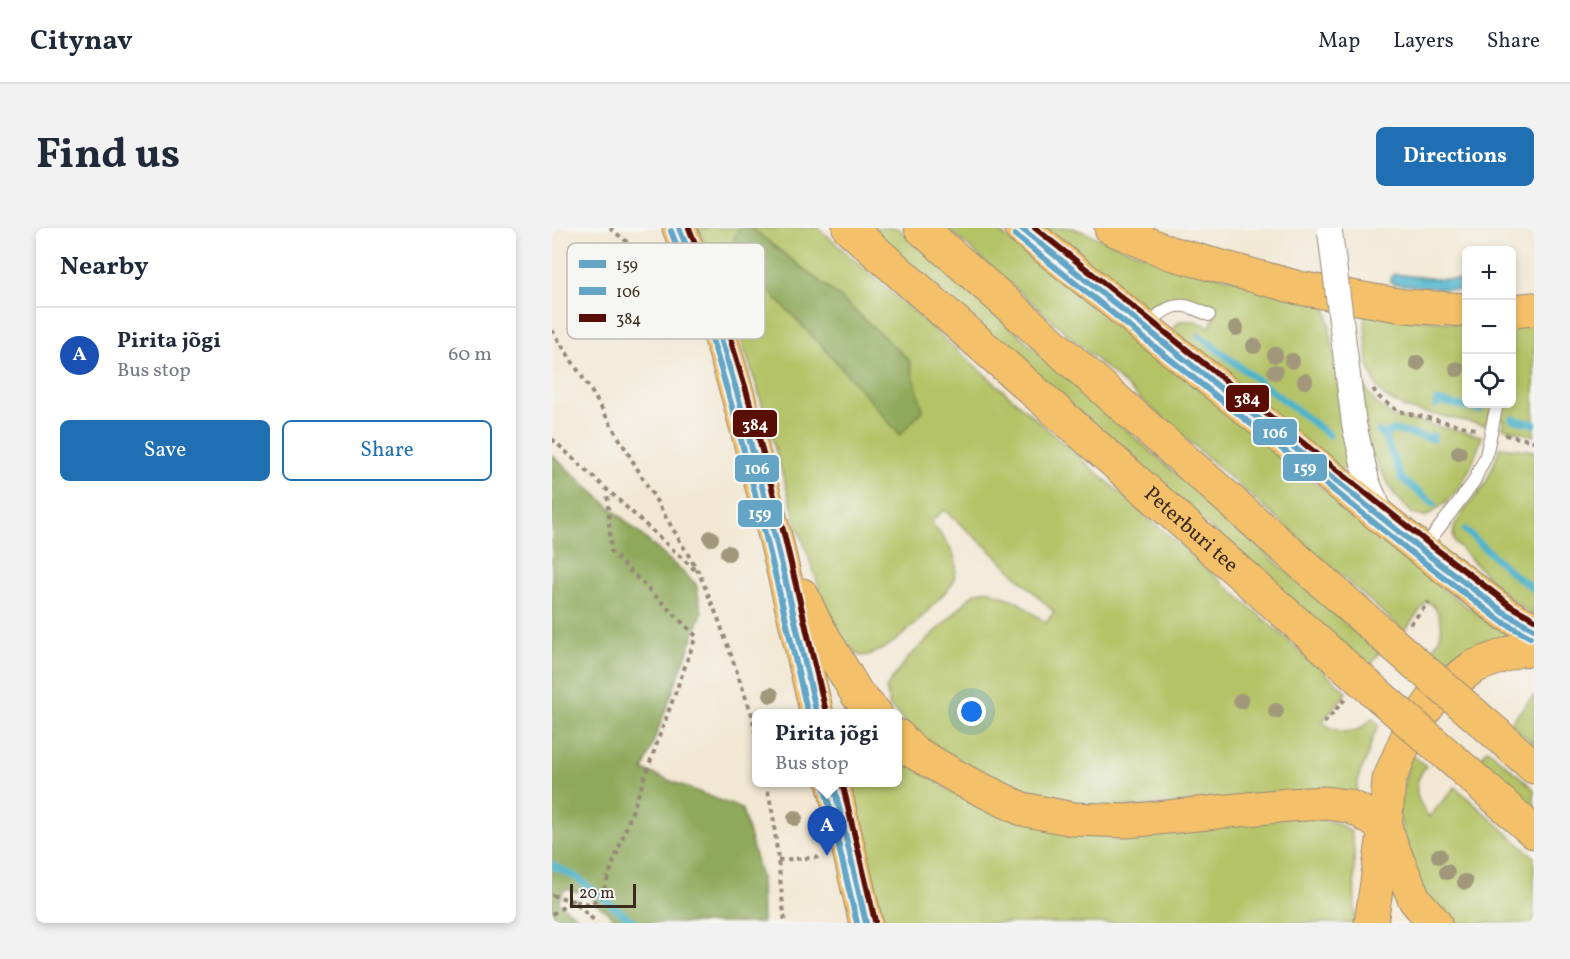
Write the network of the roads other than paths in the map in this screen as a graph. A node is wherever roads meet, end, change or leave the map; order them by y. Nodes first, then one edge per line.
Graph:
1 (679, 228) edge
2 (849, 228) edge
3 (921, 228) edge
4 (1021, 228) edge
5 (1111, 228) edge
6 (1329, 230) edge
7 (685, 243) edge
8 (1534, 309) edge
9 (1462, 310) edge
10 (1516, 311) edge
11 (1209, 315) dead end
12 (1145, 328) junction
13 (721, 339) edge
14 (1496, 408) edge
15 (1384, 519) junction
16 (775, 536) junction
17 (1422, 550) junction
18 (1534, 629) edge
19 (1534, 649) edge
20 (816, 709) edge
21 (871, 709) edge
22 (902, 741) edge
23 (1534, 766) edge
24 (834, 787) edge
25 (1385, 828) junction
26 (1534, 832) edge
27 (866, 923) edge
28 (1371, 923) edge
29 (1435, 923) edge

1 - 7 main road
2 - 26 main road, Peterburi tee, bridge
3 - 23 main road, bridge
4 - 12 main road
5 - 9 main road
6 - 15 street, bridge
8 - 10 main road
11 - 12 lane
12 - 15 main road
13 - 16 main road
14 - 17 lane
15 - 17 main road
16 - 20 main road
16 - 21 main road
17 - 18 main road
19 - 25 main road
22 - 25 main road
24 - 27 main road
25 - 28 main road
25 - 29 main road

